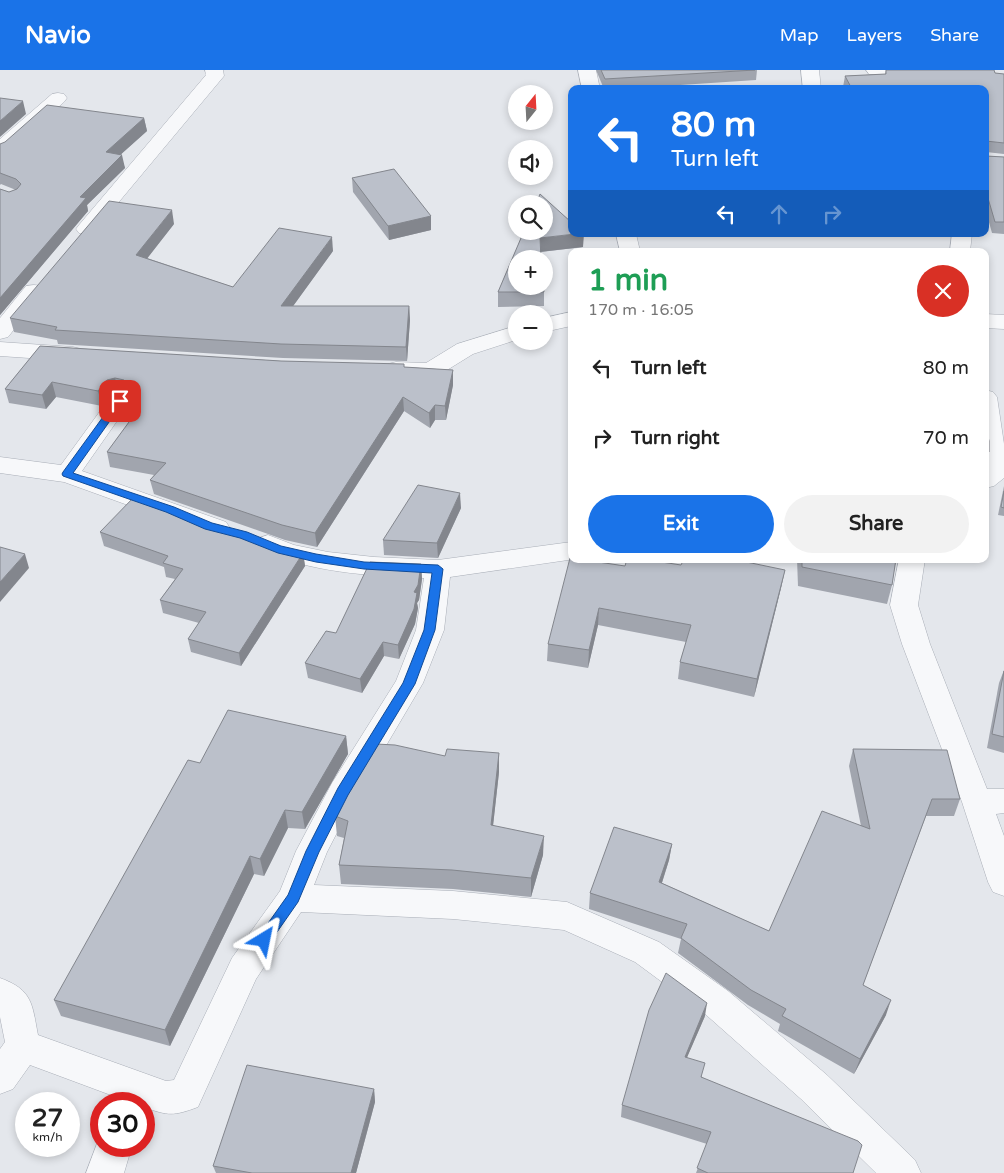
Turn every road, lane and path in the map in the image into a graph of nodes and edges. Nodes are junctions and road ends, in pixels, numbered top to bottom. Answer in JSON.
{"nodes":[{"id":1,"x":214,"y":70,"type":"edge"},
{"id":2,"x":587,"y":70,"type":"edge"},
{"id":3,"x":810,"y":70,"type":"edge"},
{"id":4,"x":882,"y":71,"type":"edge"},
{"id":5,"x":935,"y":73,"type":"edge"},
{"id":6,"x":591,"y":85,"type":"edge"},
{"id":7,"x":812,"y":85,"type":"edge"},
{"id":8,"x":892,"y":85,"type":"edge"},
{"id":9,"x":58,"y":98,"type":"dead end"},
{"id":10,"x":0,"y":149,"type":"edge"},
{"id":11,"x":76,"y":242,"type":"edge"},
{"id":12,"x":44,"y":279,"type":"edge"},
{"id":13,"x":568,"y":320,"type":"edge"},
{"id":14,"x":989,"y":321,"type":"edge"},
{"id":15,"x":1004,"y":322,"type":"edge"},
{"id":16,"x":553,"y":323,"type":"edge"},
{"id":17,"x":0,"y":332,"type":"edge"},
{"id":18,"x":508,"y":336,"type":"edge"},
{"id":19,"x":0,"y":349,"type":"edge"},
{"id":20,"x":98,"y":355,"type":"edge"},
{"id":21,"x":372,"y":369,"type":"edge"},
{"id":22,"x":120,"y":401,"type":"dead end"},
{"id":23,"x":989,"y":424,"type":"edge"},
{"id":24,"x":0,"y":465,"type":"edge"},
{"id":25,"x":67,"y":474,"type":"junction"},
{"id":26,"x":989,"y":477,"type":"edge"},
{"id":27,"x":568,"y":551,"type":"edge"},
{"id":28,"x":911,"y":563,"type":"edge"},
{"id":29,"x":438,"y":569,"type":"junction"},
{"id":30,"x":990,"y":802,"type":"edge"},
{"id":31,"x":1004,"y":882,"type":"edge"},
{"id":32,"x":293,"y":898,"type":"junction"},
{"id":33,"x":0,"y":993,"type":"edge"},
{"id":34,"x":23,"y":1046,"type":"junction"},
{"id":35,"x":0,"y":1077,"type":"edge"},
{"id":36,"x":125,"y":1092,"type":"edge"},
{"id":37,"x":155,"y":1097,"type":"edge"},
{"id":38,"x":110,"y":1157,"type":"edge"},
{"id":39,"x":105,"y":1173,"type":"edge"},
{"id":40,"x":902,"y":1173,"type":"edge"}],
"edges":[{"from":1,"to":11,"type":"street"},
{"from":2,"to":6,"type":"street"},
{"from":3,"to":7,"type":"street"},
{"from":4,"to":5,"type":"street"},
{"from":4,"to":8,"type":"street"},
{"from":9,"to":10,"type":"street"},
{"from":12,"to":17,"type":"street"},
{"from":13,"to":16,"type":"street"},
{"from":14,"to":15,"type":"street"},
{"from":18,"to":21,"type":"street"},
{"from":19,"to":20,"type":"street"},
{"from":22,"to":25,"type":"street"},
{"from":23,"to":26,"type":"street"},
{"from":24,"to":25,"type":"street"},
{"from":25,"to":29,"type":"street"},
{"from":27,"to":29,"type":"street"},
{"from":28,"to":30,"type":"street"},
{"from":29,"to":32,"type":"street"},
{"from":30,"to":31,"type":"street"},
{"from":32,"to":37,"type":"street"},
{"from":32,"to":40,"type":"street"},
{"from":33,"to":34,"type":"street"},
{"from":34,"to":35,"type":"street"},
{"from":34,"to":36,"type":"street"},
{"from":38,"to":39,"type":"street"}]}
